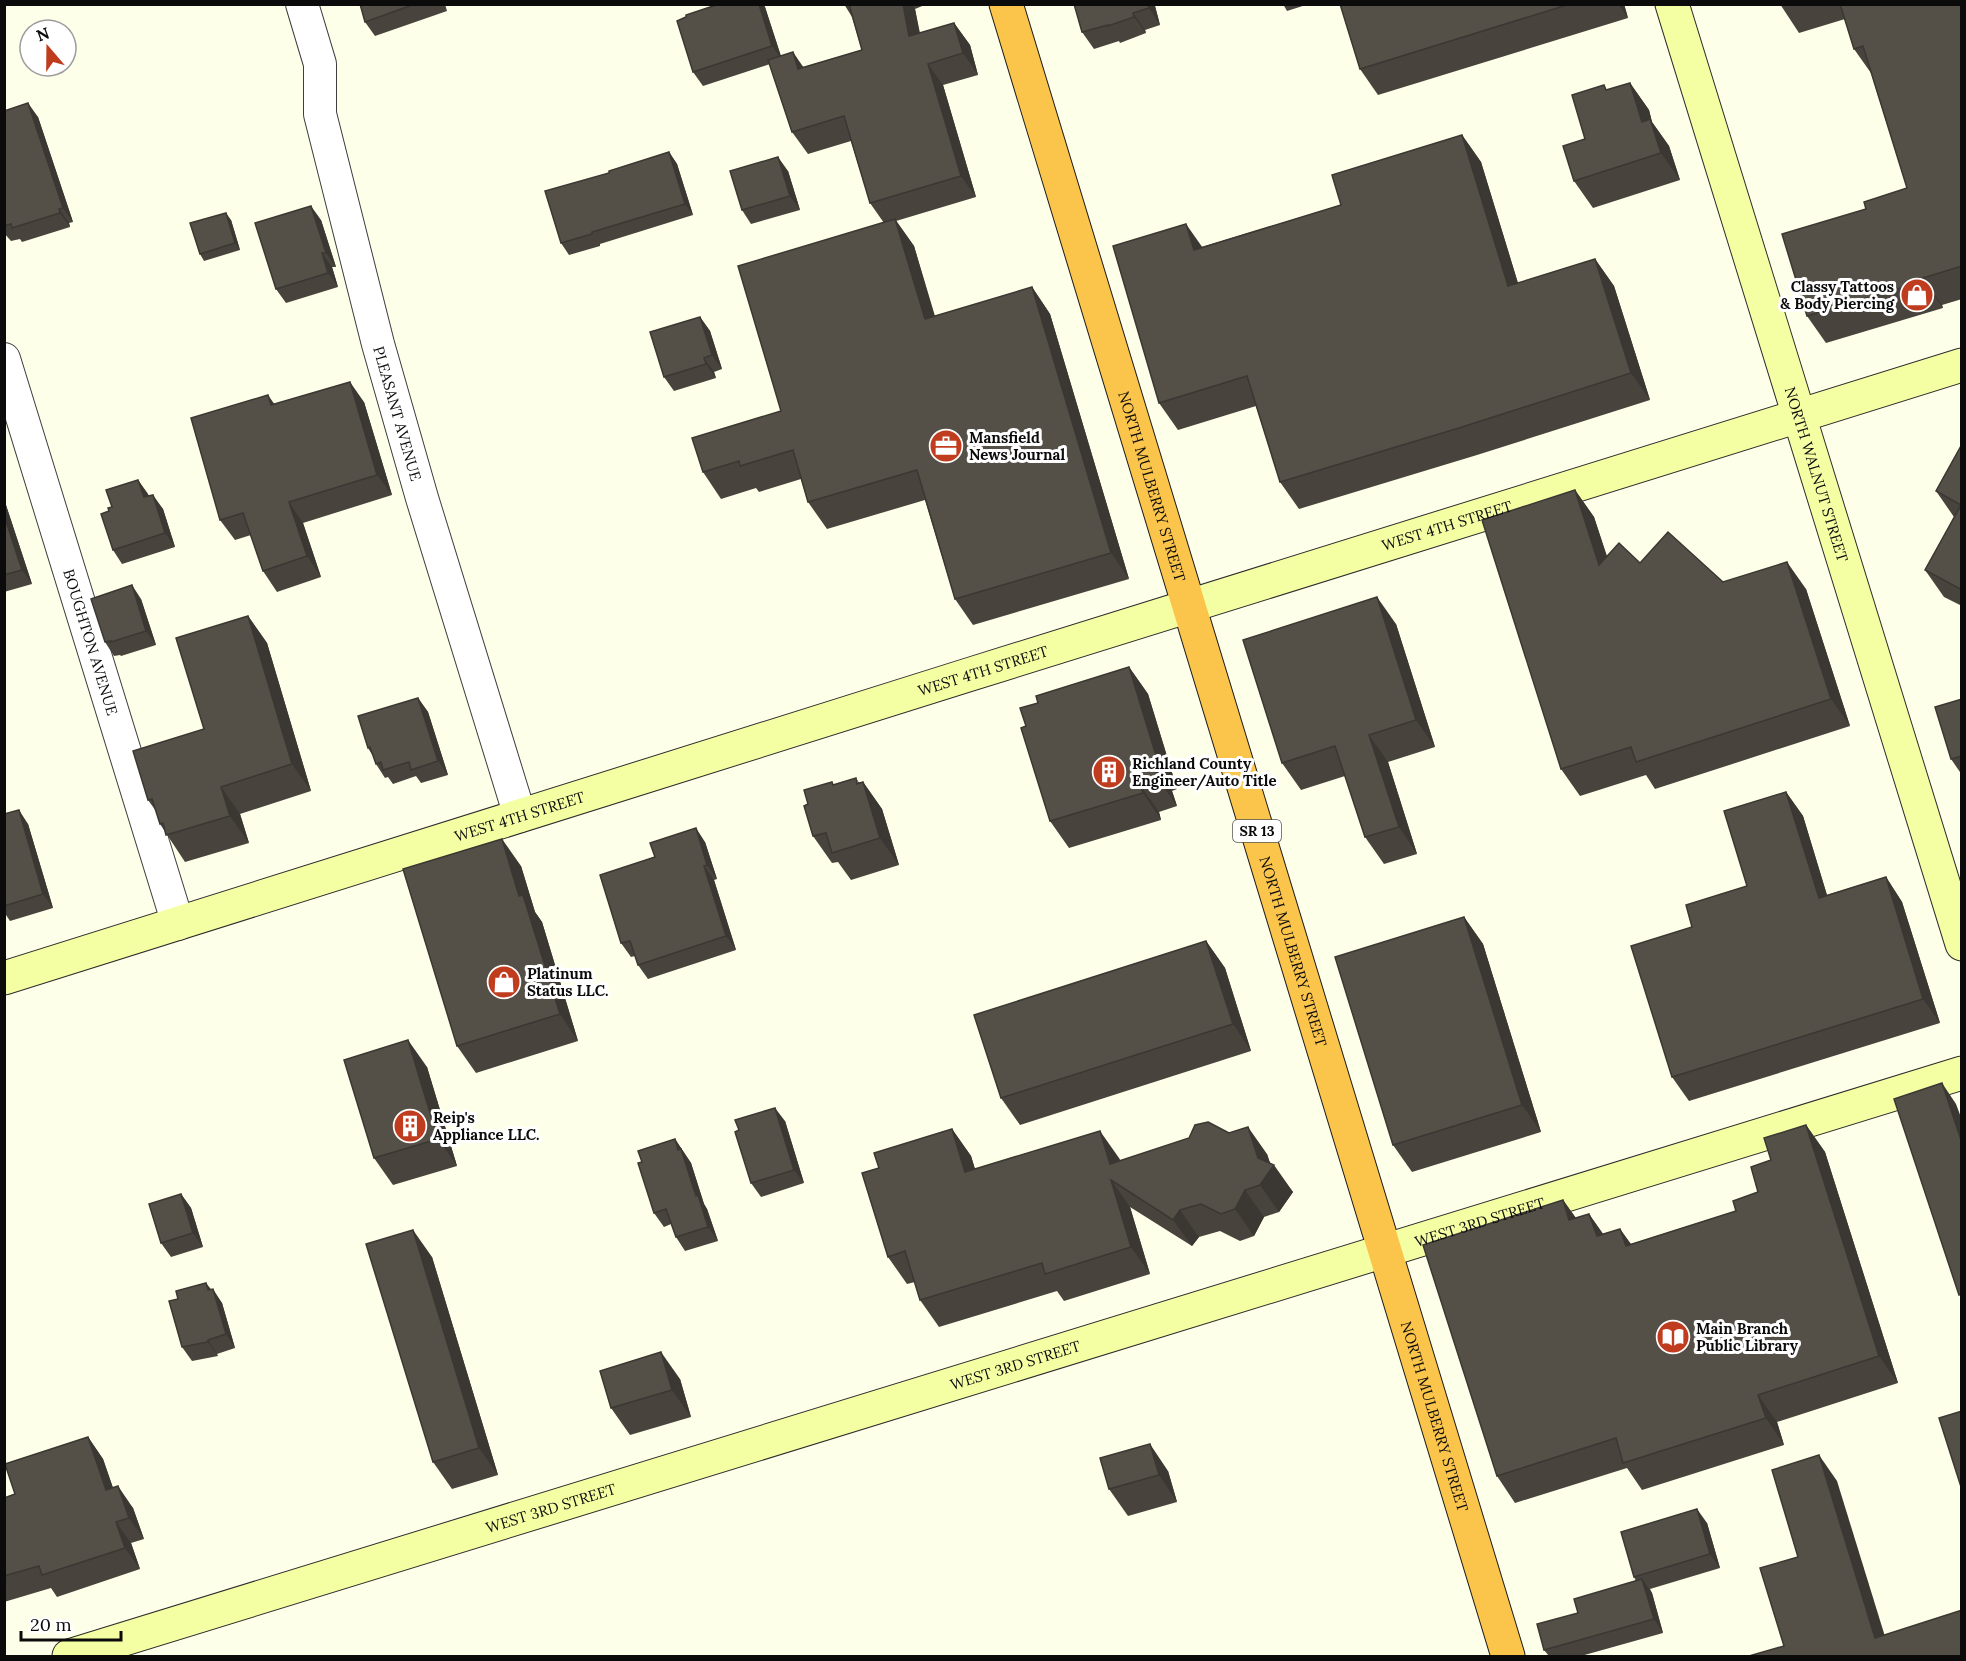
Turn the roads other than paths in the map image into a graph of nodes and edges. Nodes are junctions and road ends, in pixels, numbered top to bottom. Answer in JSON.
{"nodes":[{"id":1,"x":302,"y":4,"type":"edge"},
{"id":2,"x":1006,"y":4,"type":"edge"},
{"id":3,"x":1672,"y":4,"type":"edge"},
{"id":4,"x":4,"y":359,"type":"edge"},
{"id":5,"x":1962,"y":365,"type":"edge"},
{"id":6,"x":1798,"y":416,"type":"junction"},
{"id":7,"x":1188,"y":606,"type":"junction"},
{"id":8,"x":520,"y":816,"type":"junction"},
{"id":9,"x":178,"y":924,"type":"junction"},
{"id":10,"x":1962,"y":944,"type":"edge"},
{"id":11,"x":4,"y":978,"type":"edge"},
{"id":12,"x":1962,"y":1073,"type":"edge"},
{"id":13,"x":1386,"y":1250,"type":"junction"},
{"id":14,"x":69,"y":1656,"type":"edge"},
{"id":15,"x":1508,"y":1656,"type":"edge"}],
"edges":[{"from":1,"to":8,"type":"street","name":"PLEASANT AVENUE"},
{"from":2,"to":7,"type":"highway","name":"NORTH MULBERRY STREET","number":"SR 13"},
{"from":3,"to":6,"type":"street","name":"NORTH WALNUT STREET"},
{"from":4,"to":9,"type":"street","name":"BOUGHTON AVENUE"},
{"from":5,"to":6,"type":"street","name":"WEST 4TH STREET"},
{"from":6,"to":7,"type":"street","name":"WEST 4TH STREET"},
{"from":6,"to":10,"type":"street","name":"NORTH WALNUT STREET"},
{"from":7,"to":8,"type":"street","name":"WEST 4TH STREET"},
{"from":7,"to":13,"type":"highway","name":"NORTH MULBERRY STREET","number":"SR 13"},
{"from":8,"to":9,"type":"street","name":"WEST 4TH STREET"},
{"from":9,"to":11,"type":"street","name":"WEST 4TH STREET"},
{"from":12,"to":13,"type":"street","name":"WEST 3RD STREET"},
{"from":13,"to":14,"type":"street","name":"WEST 3RD STREET"},
{"from":13,"to":15,"type":"highway","name":"NORTH MULBERRY STREET","number":"SR 13"}]}
